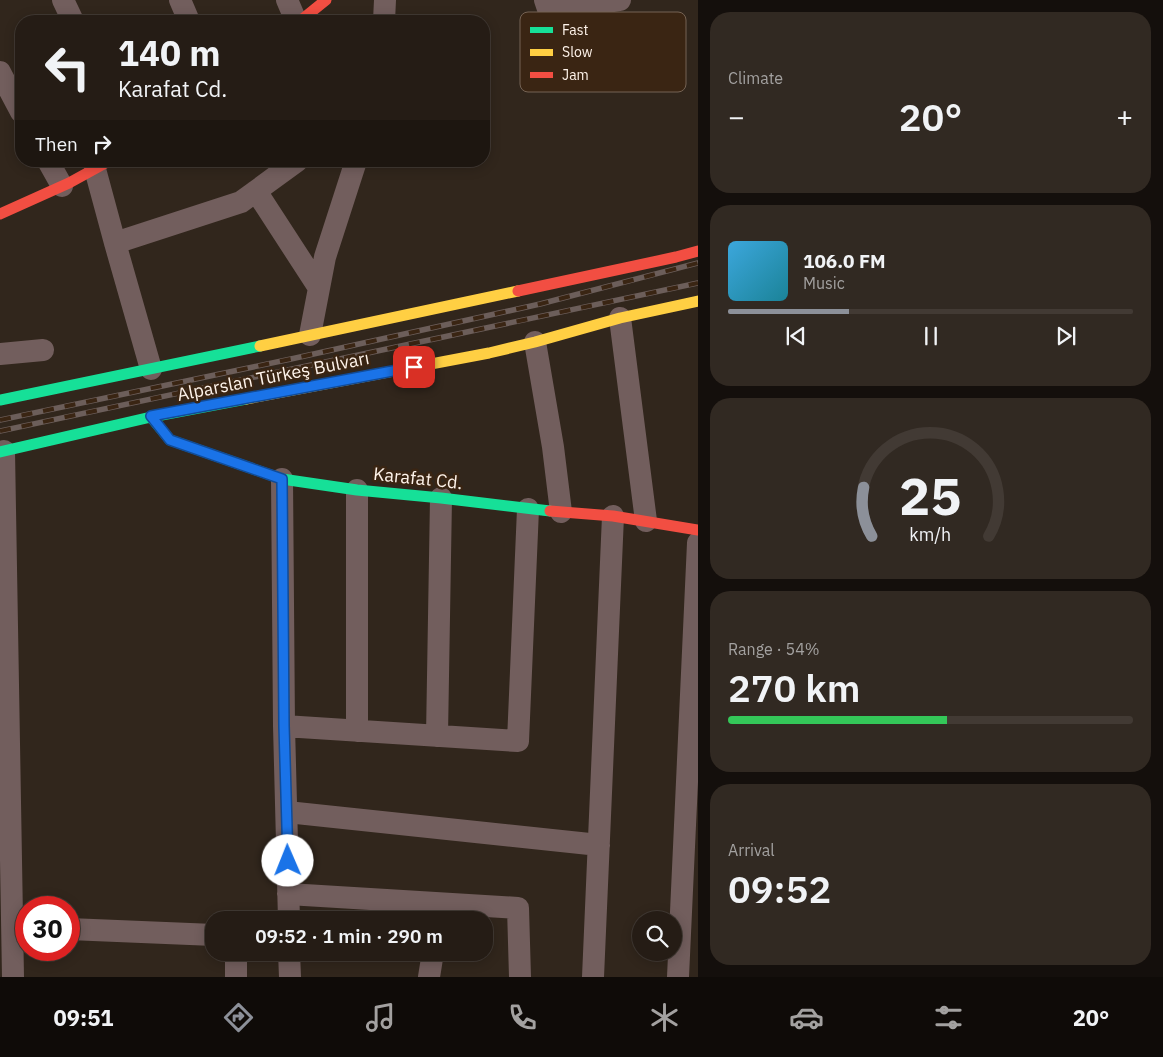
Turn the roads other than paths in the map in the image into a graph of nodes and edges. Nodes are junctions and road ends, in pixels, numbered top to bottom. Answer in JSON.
{"nodes":[{"id":1,"x":63,"y":0,"type":"edge"},
{"id":2,"x":180,"y":0,"type":"edge"},
{"id":3,"x":287,"y":0,"type":"edge"},
{"id":4,"x":326,"y":0,"type":"edge"},
{"id":5,"x":384,"y":0,"type":"edge"},
{"id":6,"x":546,"y":0,"type":"edge"},
{"id":7,"x":620,"y":0,"type":"edge"},
{"id":8,"x":70,"y":15,"type":"edge"},
{"id":9,"x":186,"y":15,"type":"edge"},
{"id":10,"x":295,"y":15,"type":"edge"},
{"id":11,"x":306,"y":15,"type":"edge"},
{"id":12,"x":384,"y":15,"type":"edge"},
{"id":13,"x":0,"y":72,"type":"edge"},
{"id":14,"x":15,"y":101,"type":"edge"},
{"id":15,"x":51,"y":167,"type":"edge"},
{"id":16,"x":98,"y":167,"type":"edge"},
{"id":17,"x":102,"y":167,"type":"edge"},
{"id":18,"x":289,"y":167,"type":"edge"},
{"id":19,"x":354,"y":167,"type":"edge"},
{"id":20,"x":62,"y":186,"type":"junction"},
{"id":21,"x":256,"y":191,"type":"junction"},
{"id":22,"x":0,"y":214,"type":"edge"},
{"id":23,"x":115,"y":243,"type":"junction"},
{"id":24,"x":698,"y":250,"type":"edge"},
{"id":25,"x":319,"y":288,"type":"junction"},
{"id":26,"x":698,"y":301,"type":"edge"},
{"id":27,"x":620,"y":318,"type":"junction"},
{"id":28,"x":310,"y":336,"type":"junction"},
{"id":29,"x":535,"y":342,"type":"junction"},
{"id":30,"x":43,"y":350,"type":"dead end"},
{"id":31,"x":0,"y":354,"type":"edge"},
{"id":32,"x":151,"y":369,"type":"junction"},
{"id":33,"x":0,"y":400,"type":"edge"},
{"id":34,"x":151,"y":416,"type":"junction"},
{"id":35,"x":2,"y":451,"type":"edge"},
{"id":36,"x":282,"y":479,"type":"junction"},
{"id":37,"x":357,"y":490,"type":"junction"},
{"id":38,"x":441,"y":498,"type":"junction"},
{"id":39,"x":528,"y":509,"type":"junction"},
{"id":40,"x":561,"y":512,"type":"junction"},
{"id":41,"x":613,"y":516,"type":"junction"},
{"id":42,"x":646,"y":521,"type":"junction"},
{"id":43,"x":698,"y":530,"type":"edge"},
{"id":44,"x":698,"y":543,"type":"edge"},
{"id":45,"x":284,"y":726,"type":"junction"},
{"id":46,"x":357,"y":731,"type":"junction"},
{"id":47,"x":437,"y":736,"type":"junction"},
{"id":48,"x":287,"y":812,"type":"junction"},
{"id":49,"x":599,"y":845,"type":"junction"},
{"id":50,"x":288,"y":894,"type":"junction"},
{"id":51,"x":289,"y":911,"type":"edge"},
{"id":52,"x":438,"y":911,"type":"edge"},
{"id":53,"x":13,"y":923,"type":"edge"},
{"id":54,"x":80,"y":929,"type":"edge"},
{"id":55,"x":205,"y":935,"type":"edge"},
{"id":56,"x":236,"y":961,"type":"edge"},
{"id":57,"x":289,"y":961,"type":"edge"},
{"id":58,"x":432,"y":961,"type":"edge"},
{"id":59,"x":13,"y":977,"type":"edge"},
{"id":60,"x":236,"y":977,"type":"edge"},
{"id":61,"x":290,"y":977,"type":"edge"},
{"id":62,"x":430,"y":977,"type":"edge"},
{"id":63,"x":520,"y":977,"type":"edge"},
{"id":64,"x":593,"y":977,"type":"edge"},
{"id":65,"x":678,"y":977,"type":"edge"}],
"edges":[{"from":1,"to":8,"type":"street"},
{"from":2,"to":9,"type":"street"},
{"from":3,"to":10,"type":"street"},
{"from":4,"to":11,"type":"main road"},
{"from":5,"to":12,"type":"street"},
{"from":6,"to":7,"type":"street"},
{"from":13,"to":14,"type":"street"},
{"from":15,"to":20,"type":"street"},
{"from":16,"to":20,"type":"main road"},
{"from":17,"to":23,"type":"street"},
{"from":18,"to":21,"type":"street"},
{"from":19,"to":25,"type":"street"},
{"from":20,"to":22,"type":"main road"},
{"from":21,"to":23,"type":"street"},
{"from":21,"to":25,"type":"street"},
{"from":23,"to":32,"type":"street"},
{"from":24,"to":28,"type":"main road","name":"Alparslan Türkeş Bulvarı"},
{"from":25,"to":28,"type":"street"},
{"from":26,"to":27,"type":"main road","name":"Alparslan Türkeş Bulvarı"},
{"from":27,"to":29,"type":"main road","name":"Alparslan Türkeş Bulvarı"},
{"from":27,"to":42,"type":"street"},
{"from":28,"to":32,"type":"main road","name":"Alparslan Türkeş Bulvarı"},
{"from":29,"to":34,"type":"main road","name":"Alparslan Türkeş Bulvarı"},
{"from":29,"to":40,"type":"street"},
{"from":30,"to":31,"type":"street"},
{"from":32,"to":33,"type":"main road","name":"Alparslan Türkeş Bulvarı"},
{"from":34,"to":35,"type":"main road","name":"Alparslan Türkeş Bulvarı"},
{"from":34,"to":36,"type":"main road","name":"Karafat Cd."},
{"from":35,"to":53,"type":"street"},
{"from":36,"to":37,"type":"main road","name":"Karafat Cd."},
{"from":36,"to":45,"type":"street"},
{"from":37,"to":38,"type":"main road","name":"Karafat Cd."},
{"from":37,"to":46,"type":"street"},
{"from":38,"to":39,"type":"main road","name":"Karafat Cd."},
{"from":38,"to":47,"type":"street"},
{"from":39,"to":40,"type":"main road","name":"Karafat Cd."},
{"from":39,"to":47,"type":"street"},
{"from":40,"to":41,"type":"main road","name":"Karafat Cd."},
{"from":41,"to":42,"type":"main road","name":"Karafat Cd."},
{"from":41,"to":49,"type":"street"},
{"from":42,"to":43,"type":"main road","name":"Karafat Cd."},
{"from":44,"to":65,"type":"street"},
{"from":45,"to":46,"type":"street"},
{"from":45,"to":48,"type":"street"},
{"from":46,"to":47,"type":"street"},
{"from":48,"to":49,"type":"street"},
{"from":48,"to":50,"type":"street"},
{"from":49,"to":64,"type":"street"},
{"from":50,"to":51,"type":"street"},
{"from":50,"to":52,"type":"street"},
{"from":52,"to":63,"type":"street"},
{"from":53,"to":59,"type":"street"},
{"from":54,"to":55,"type":"street"},
{"from":56,"to":60,"type":"street"},
{"from":57,"to":61,"type":"street"},
{"from":58,"to":62,"type":"street"}]}
